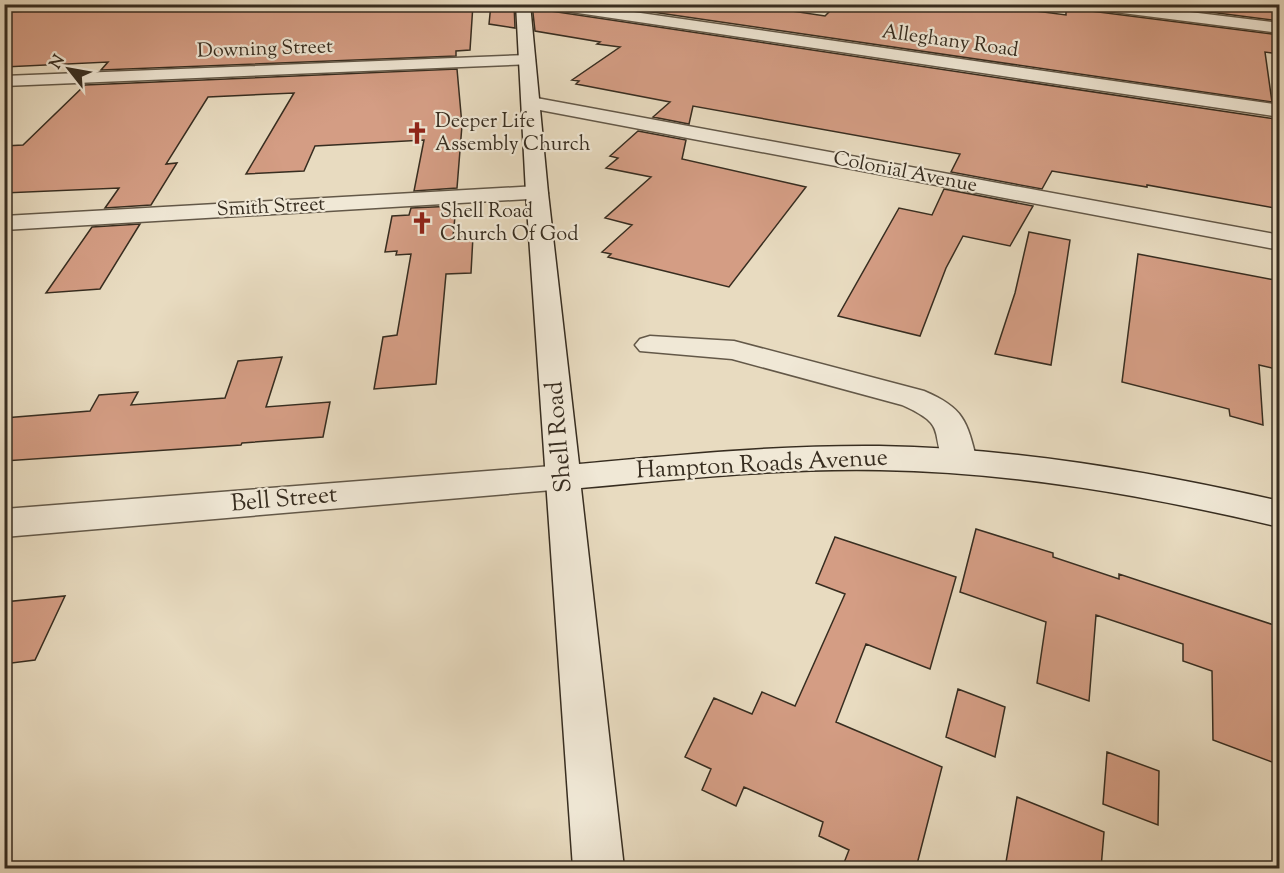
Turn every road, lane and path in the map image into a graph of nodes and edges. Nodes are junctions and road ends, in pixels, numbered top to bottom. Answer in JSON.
{"nodes":[{"id":1,"x":523,"y":4,"type":"edge"},
{"id":2,"x":544,"y":4,"type":"edge"},
{"id":3,"x":1083,"y":4,"type":"edge"},
{"id":4,"x":1280,"y":28,"type":"edge"},
{"id":5,"x":527,"y":60,"type":"junction"},
{"id":6,"x":8,"y":90,"type":"edge"},
{"id":7,"x":531,"y":103,"type":"junction"},
{"id":8,"x":1280,"y":111,"type":"edge"},
{"id":9,"x":537,"y":193,"type":"junction"},
{"id":10,"x":4,"y":223,"type":"edge"},
{"id":11,"x":1280,"y":243,"type":"edge"},
{"id":12,"x":650,"y":345,"type":"dead end"},
{"id":13,"x":960,"y":461,"type":"junction"},
{"id":14,"x":564,"y":477,"type":"junction"},
{"id":15,"x":1280,"y":514,"type":"edge"},
{"id":16,"x":4,"y":523,"type":"edge"},
{"id":17,"x":598,"y":868,"type":"edge"}],
"edges":[{"from":1,"to":5,"type":"street","name":"Shell Road"},
{"from":2,"to":8,"type":"street","name":"Alleghany Road"},
{"from":3,"to":4,"type":"street"},
{"from":5,"to":6,"type":"street","name":"Downing Street"},
{"from":5,"to":7,"type":"street","name":"Shell Road"},
{"from":7,"to":9,"type":"street","name":"Shell Road"},
{"from":7,"to":11,"type":"street","name":"Colonial Avenue"},
{"from":9,"to":10,"type":"street","name":"Smith Street"},
{"from":9,"to":14,"type":"street","name":"Shell Road"},
{"from":12,"to":13,"type":"street"},
{"from":13,"to":14,"type":"street","name":"Hampton Roads Avenue"},
{"from":13,"to":15,"type":"street","name":"Hampton Roads Avenue"},
{"from":14,"to":16,"type":"street","name":"Bell Street"},
{"from":14,"to":17,"type":"street","name":"Shell Road"}]}
